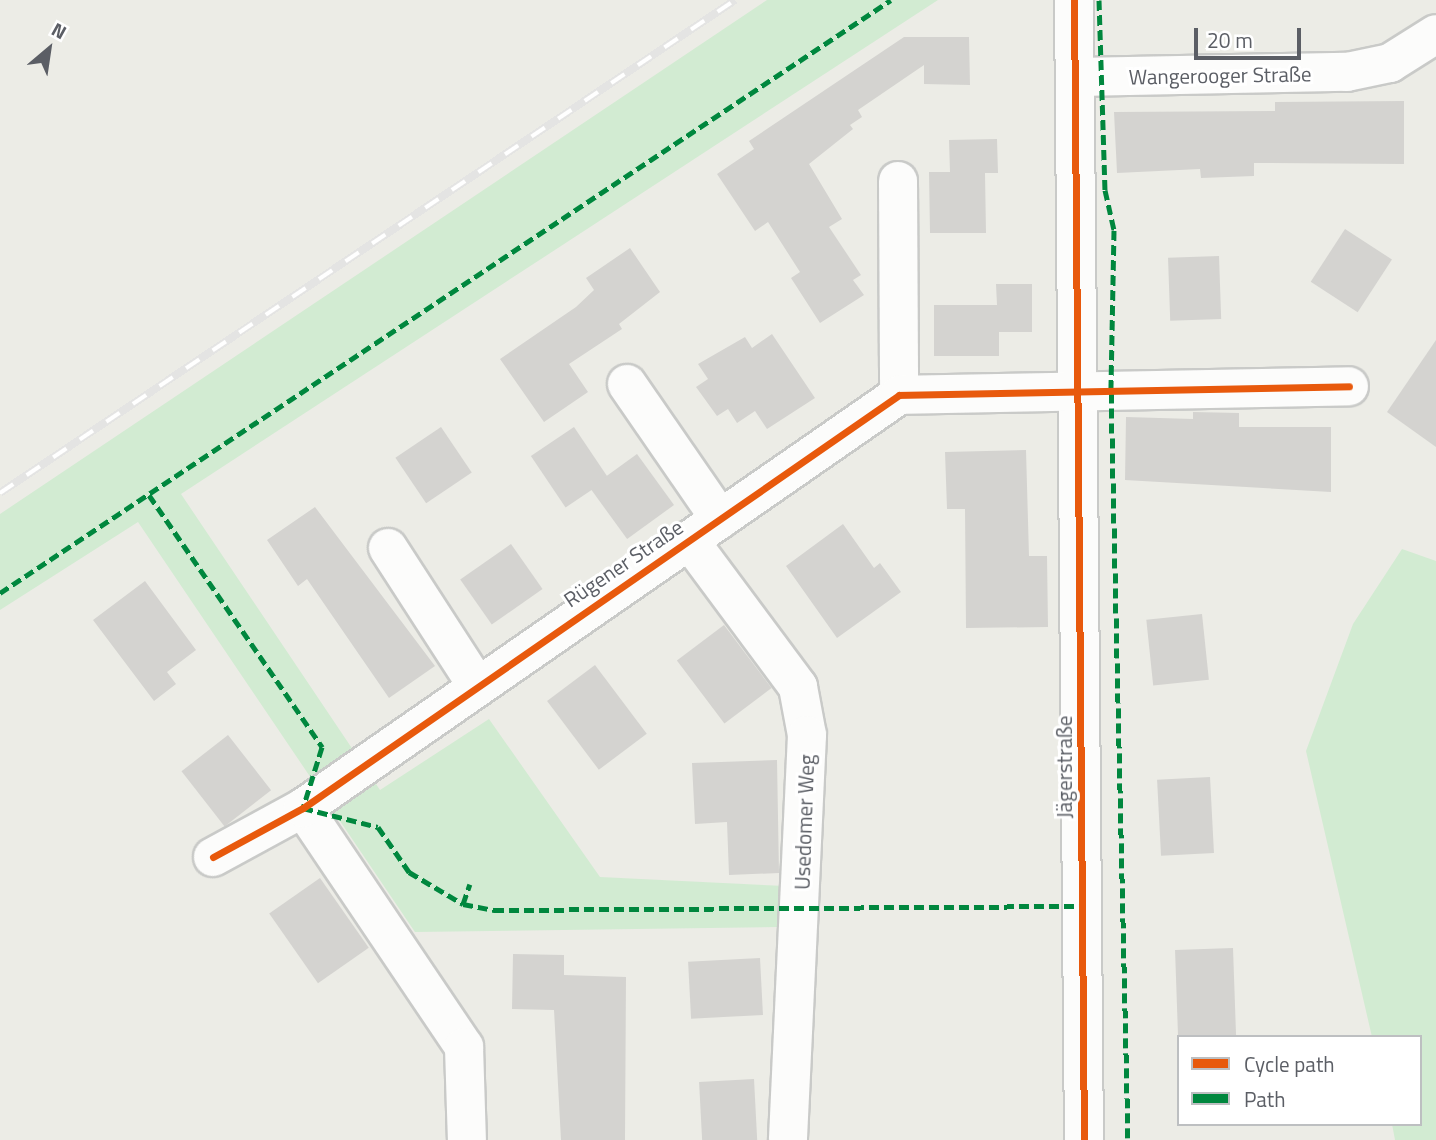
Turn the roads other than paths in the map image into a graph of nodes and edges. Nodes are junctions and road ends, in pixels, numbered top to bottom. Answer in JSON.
{"nodes":[{"id":1,"x":1074,"y":0,"type":"edge"},
{"id":2,"x":1436,"y":34,"type":"edge"},
{"id":3,"x":1077,"y":78,"type":"junction"},
{"id":4,"x":898,"y":181,"type":"dead end"},
{"id":5,"x":627,"y":384,"type":"dead end"},
{"id":6,"x":1349,"y":386,"type":"dead end"},
{"id":7,"x":1081,"y":394,"type":"junction"},
{"id":8,"x":899,"y":395,"type":"junction"},
{"id":9,"x":705,"y":530,"type":"junction"},
{"id":10,"x":388,"y":548,"type":"dead end"},
{"id":11,"x":477,"y":684,"type":"junction"},
{"id":12,"x":303,"y":808,"type":"junction"},
{"id":13,"x":213,"y":857,"type":"dead end"},
{"id":14,"x":467,"y":1140,"type":"edge"},
{"id":15,"x":788,"y":1140,"type":"edge"},
{"id":16,"x":1084,"y":1140,"type":"edge"}],
"edges":[{"from":1,"to":3,"type":"street","name":"Jägerstraße"},
{"from":2,"to":3,"type":"street","name":"Wangerooger Straße"},
{"from":3,"to":7,"type":"street","name":"Jägerstraße"},
{"from":4,"to":8,"type":"street"},
{"from":5,"to":9,"type":"street"},
{"from":6,"to":7,"type":"street"},
{"from":7,"to":8,"type":"street"},
{"from":7,"to":16,"type":"street","name":"Jägerstraße"},
{"from":8,"to":9,"type":"street","name":"Rügener Straße"},
{"from":9,"to":11,"type":"street","name":"Rügener Straße"},
{"from":9,"to":15,"type":"street","name":"Usedomer Weg"},
{"from":10,"to":11,"type":"street"},
{"from":11,"to":12,"type":"street","name":"Rügener Straße"},
{"from":12,"to":13,"type":"street","name":"Rügener Straße"},
{"from":12,"to":14,"type":"street"}]}
